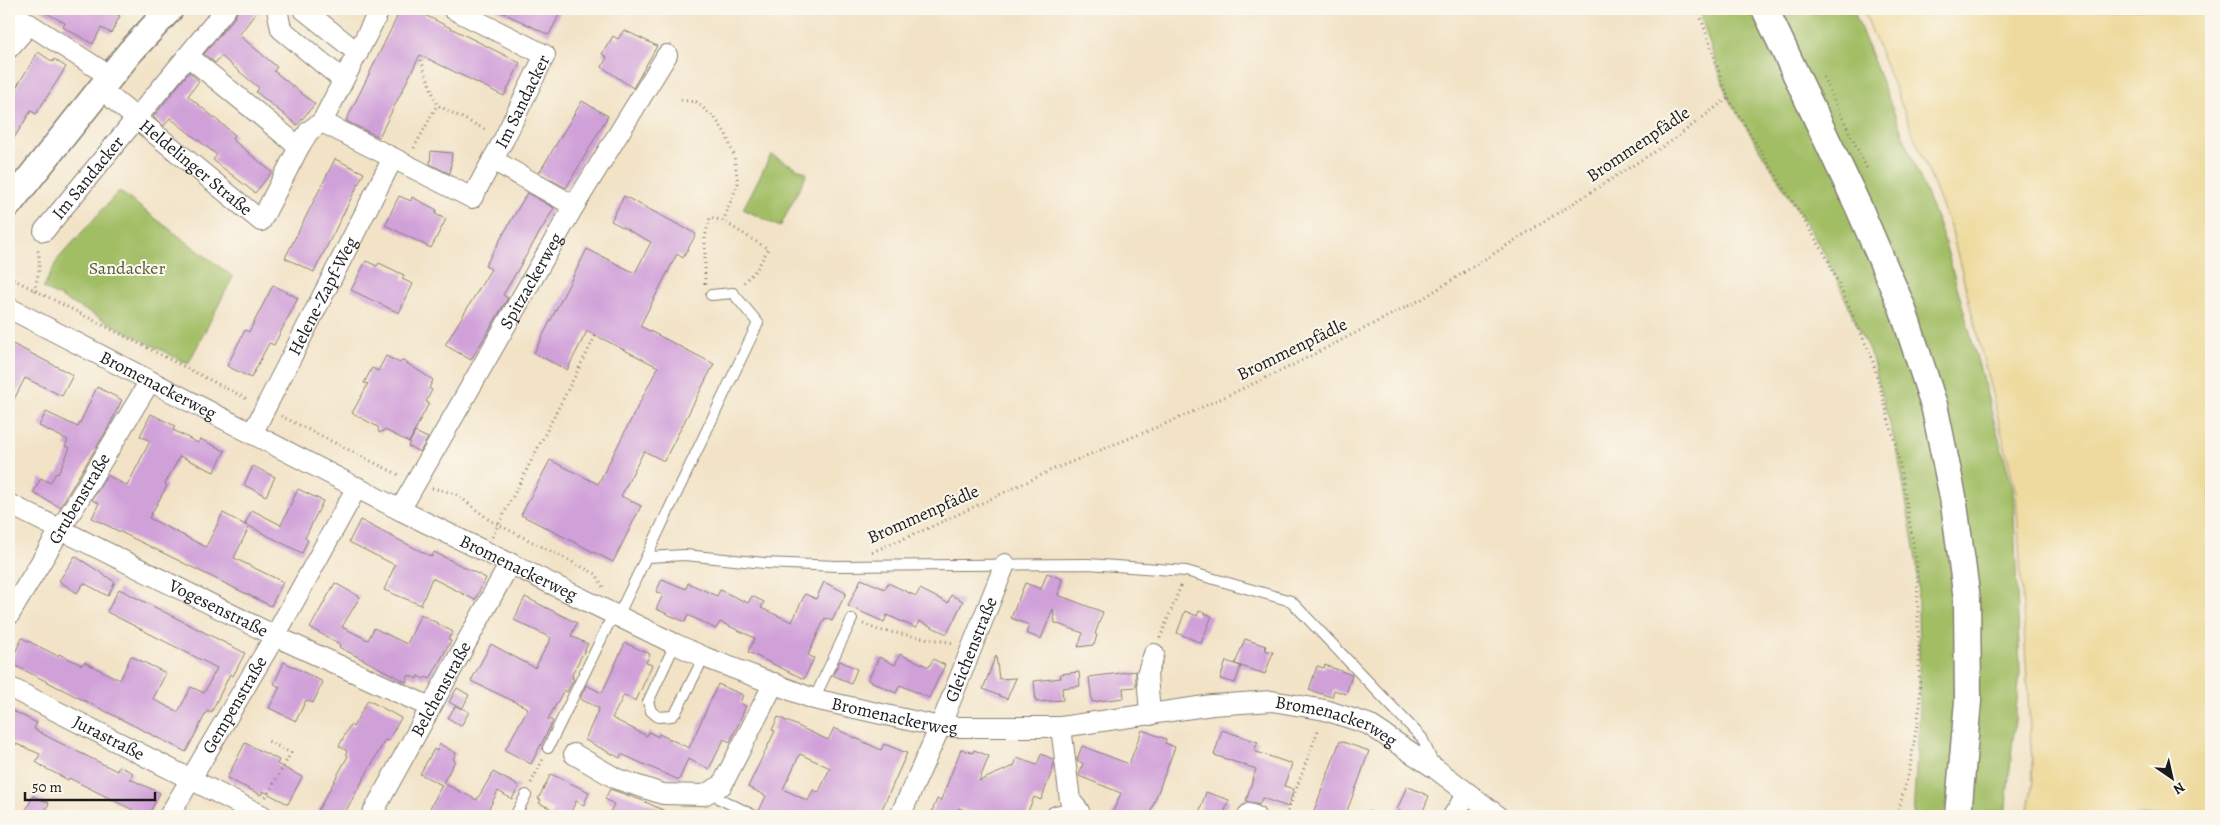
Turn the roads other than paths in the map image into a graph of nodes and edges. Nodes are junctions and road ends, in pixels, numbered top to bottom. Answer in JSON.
{"nodes":[{"id":1,"x":170,"y":9,"type":"edge"},
{"id":2,"x":226,"y":9,"type":"edge"},
{"id":3,"x":277,"y":9,"type":"edge"},
{"id":4,"x":303,"y":9,"type":"edge"},
{"id":5,"x":380,"y":9,"type":"edge"},
{"id":6,"x":453,"y":9,"type":"edge"},
{"id":7,"x":1765,"y":9,"type":"edge"},
{"id":8,"x":9,"y":11,"type":"edge"},
{"id":9,"x":30,"y":25,"type":"junction"},
{"id":10,"x":9,"y":48,"type":"edge"},
{"id":11,"x":358,"y":53,"type":"junction"},
{"id":12,"x":667,"y":55,"type":"dead end"},
{"id":13,"x":188,"y":56,"type":"junction"},
{"id":14,"x":343,"y":80,"type":"junction"},
{"id":15,"x":103,"y":97,"type":"junction"},
{"id":16,"x":136,"y":118,"type":"junction"},
{"id":17,"x":322,"y":122,"type":"junction"},
{"id":18,"x":298,"y":147,"type":"junction"},
{"id":19,"x":493,"y":160,"type":"junction"},
{"id":20,"x":399,"y":161,"type":"junction"},
{"id":21,"x":9,"y":204,"type":"edge"},
{"id":22,"x":574,"y":206,"type":"junction"},
{"id":23,"x":39,"y":236,"type":"road end"},
{"id":24,"x":711,"y":296,"type":"road end"},
{"id":25,"x":9,"y":308,"type":"edge"},
{"id":26,"x":150,"y":382,"type":"junction"},
{"id":27,"x":252,"y":434,"type":"junction"},
{"id":28,"x":356,"y":487,"type":"junction"},
{"id":29,"x":9,"y":504,"type":"edge"},
{"id":30,"x":400,"y":510,"type":"junction"},
{"id":31,"x":60,"y":530,"type":"junction"},
{"id":32,"x":647,"y":557,"type":"junction"},
{"id":33,"x":510,"y":563,"type":"junction"},
{"id":34,"x":1006,"y":564,"type":"junction"},
{"id":35,"x":9,"y":615,"type":"edge"},
{"id":36,"x":618,"y":616,"type":"junction"},
{"id":37,"x":852,"y":619,"type":"road end"},
{"id":38,"x":275,"y":636,"type":"junction"},
{"id":39,"x":675,"y":644,"type":"junction"},
{"id":40,"x":1154,"y":654,"type":"road end"},
{"id":41,"x":704,"y":657,"type":"junction"},
{"id":42,"x":774,"y":683,"type":"junction"},
{"id":43,"x":9,"y":687,"type":"edge"},
{"id":44,"x":814,"y":699,"type":"junction"},
{"id":45,"x":430,"y":708,"type":"junction"},
{"id":46,"x":1150,"y":715,"type":"junction"},
{"id":47,"x":940,"y":727,"type":"junction"},
{"id":48,"x":1061,"y":728,"type":"junction"},
{"id":49,"x":548,"y":748,"type":"road end"},
{"id":50,"x":574,"y":754,"type":"dead end"},
{"id":51,"x":1436,"y":769,"type":"junction"},
{"id":52,"x":191,"y":778,"type":"junction"},
{"id":53,"x":714,"y":790,"type":"junction"},
{"id":54,"x":1467,"y":794,"type":"junction"},
{"id":55,"x":526,"y":795,"type":"road end"},
{"id":56,"x":260,"y":815,"type":"edge"},
{"id":57,"x":169,"y":816,"type":"edge"},
{"id":58,"x":371,"y":816,"type":"edge"},
{"id":59,"x":515,"y":816,"type":"edge"},
{"id":60,"x":755,"y":816,"type":"edge"},
{"id":61,"x":900,"y":816,"type":"edge"},
{"id":62,"x":1056,"y":816,"type":"edge"},
{"id":63,"x":1248,"y":816,"type":"edge"},
{"id":64,"x":1255,"y":816,"type":"edge"},
{"id":65,"x":1453,"y":816,"type":"edge"},
{"id":66,"x":1498,"y":816,"type":"edge"},
{"id":67,"x":1958,"y":816,"type":"edge"}],
"edges":[{"from":1,"to":15,"type":"street"},
{"from":2,"to":13,"type":"street","name":"Im Sandacker"},
{"from":3,"to":14,"type":"street"},
{"from":4,"to":11,"type":"street"},
{"from":5,"to":11,"type":"street"},
{"from":6,"to":19,"type":"street","name":"Im Sandacker"},
{"from":7,"to":67,"type":"street"},
{"from":8,"to":9,"type":"street","name":"Heldelinger Straße"},
{"from":9,"to":10,"type":"street"},
{"from":9,"to":15,"type":"street","name":"Heldelinger Straße"},
{"from":11,"to":14,"type":"street"},
{"from":12,"to":22,"type":"street","name":"Spitzackerweg"},
{"from":13,"to":16,"type":"street","name":"Im Sandacker"},
{"from":13,"to":18,"type":"street"},
{"from":14,"to":17,"type":"street"},
{"from":15,"to":16,"type":"street","name":"Heldelinger Straße"},
{"from":15,"to":21,"type":"street"},
{"from":16,"to":18,"type":"street","name":"Heldelinger Straße"},
{"from":16,"to":23,"type":"street","name":"Im Sandacker"},
{"from":17,"to":18,"type":"street","name":"Heldelinger Straße"},
{"from":17,"to":20,"type":"street","name":"Im Sandacker"},
{"from":19,"to":20,"type":"street","name":"Im Sandacker"},
{"from":19,"to":22,"type":"street","name":"Im Sandacker"},
{"from":20,"to":27,"type":"street","name":"Helene-Zapf-Weg"},
{"from":22,"to":30,"type":"street","name":"Spitzackerweg"},
{"from":24,"to":32,"type":"lane"},
{"from":25,"to":26,"type":"street","name":"Bromenackerweg"},
{"from":26,"to":27,"type":"street","name":"Bromenackerweg"},
{"from":26,"to":31,"type":"street","name":"Grubenstraße"},
{"from":27,"to":28,"type":"street","name":"Bromenackerweg"},
{"from":28,"to":30,"type":"street","name":"Bromenackerweg"},
{"from":28,"to":38,"type":"street","name":"Gempenstraße"},
{"from":29,"to":31,"type":"street","name":"Vogesenstraße"},
{"from":30,"to":33,"type":"street","name":"Bromenackerweg"},
{"from":31,"to":35,"type":"street","name":"Grubenstraße"},
{"from":31,"to":38,"type":"street","name":"Vogesenstraße"},
{"from":32,"to":34,"type":"lane"},
{"from":32,"to":36,"type":"lane"},
{"from":33,"to":36,"type":"street","name":"Bromenackerweg"},
{"from":33,"to":45,"type":"street","name":"Belchenstraße"},
{"from":34,"to":47,"type":"street","name":"Gleichenstraße"},
{"from":34,"to":51,"type":"lane"},
{"from":36,"to":39,"type":"street","name":"Bromenackerweg"},
{"from":36,"to":49,"type":"lane"},
{"from":37,"to":44,"type":"lane"},
{"from":38,"to":45,"type":"street","name":"Vogesenstraße"},
{"from":38,"to":52,"type":"street","name":"Gempenstraße"},
{"from":39,"to":41,"type":"street","name":"Bromenackerweg"},
{"from":39,"to":41,"type":"lane"},
{"from":40,"to":46,"type":"street"},
{"from":41,"to":42,"type":"street","name":"Bromenackerweg"},
{"from":42,"to":44,"type":"street","name":"Bromenackerweg"},
{"from":42,"to":53,"type":"street"},
{"from":43,"to":52,"type":"street","name":"Jurastraße"},
{"from":44,"to":47,"type":"street","name":"Bromenackerweg"},
{"from":45,"to":58,"type":"street","name":"Belchenstraße"},
{"from":46,"to":48,"type":"street","name":"Bromenackerweg"},
{"from":46,"to":51,"type":"street","name":"Bromenackerweg"},
{"from":47,"to":48,"type":"street","name":"Bromenackerweg"},
{"from":47,"to":61,"type":"street","name":"Gleichenstraße"},
{"from":48,"to":62,"type":"street"},
{"from":50,"to":53,"type":"street"},
{"from":51,"to":54,"type":"street","name":"Bromenackerweg"},
{"from":52,"to":56,"type":"street","name":"Jurastraße"},
{"from":52,"to":57,"type":"street","name":"Gempenstraße"},
{"from":53,"to":60,"type":"lane"},
{"from":54,"to":65,"type":"street"},
{"from":54,"to":66,"type":"street","name":"Bromenackerweg"},
{"from":55,"to":59,"type":"lane"},
{"from":63,"to":64,"type":"street"}]}
